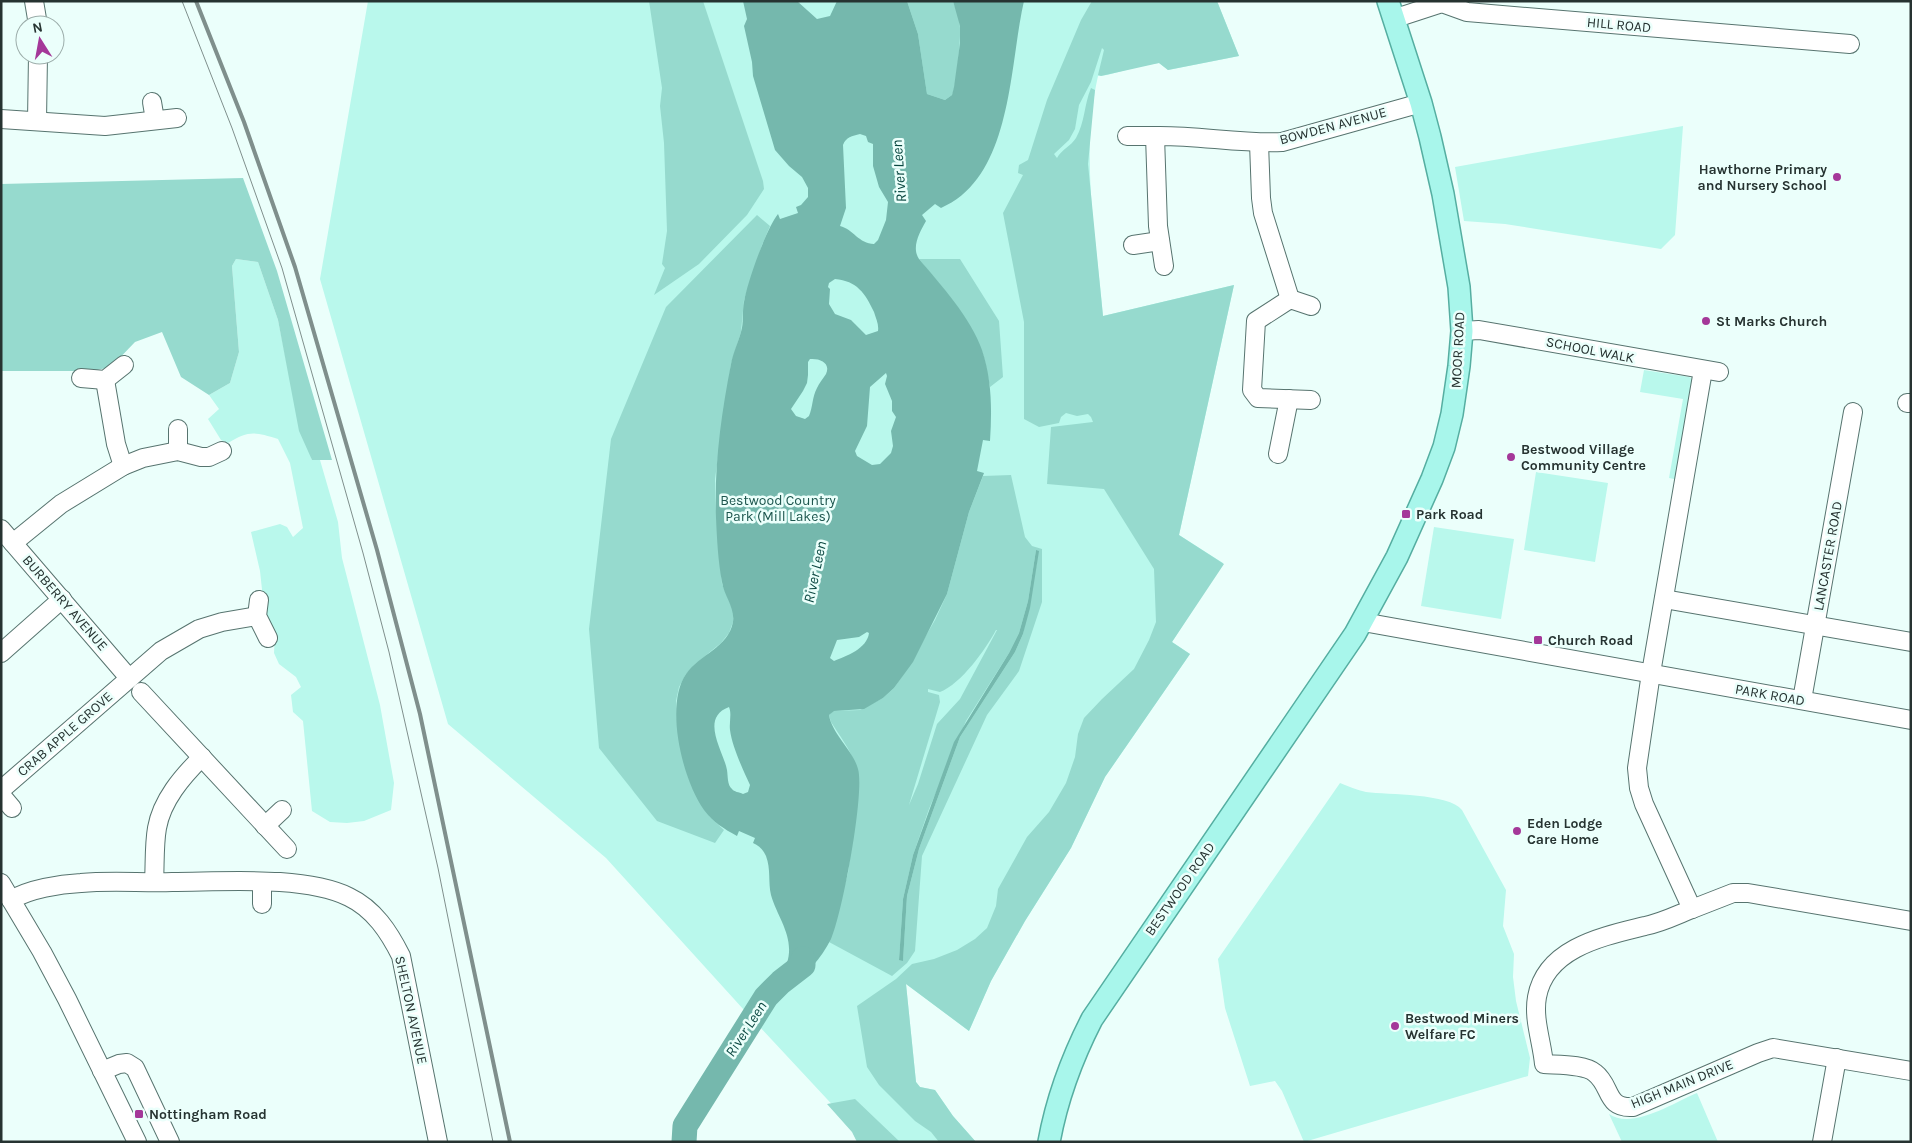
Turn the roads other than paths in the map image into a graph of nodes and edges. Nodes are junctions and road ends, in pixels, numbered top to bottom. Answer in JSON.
{"nodes":[{"id":1,"x":37,"y":2,"type":"edge"},
{"id":2,"x":1442,"y":2,"type":"edge"},
{"id":3,"x":1390,"y":10,"type":"edge"},
{"id":4,"x":38,"y":15,"type":"edge"},
{"id":5,"x":1850,"y":44,"type":"dead end"},
{"id":6,"x":38,"y":65,"type":"edge"},
{"id":7,"x":152,"y":102,"type":"dead end"},
{"id":8,"x":1421,"y":103,"type":"junction"},
{"id":9,"x":177,"y":118,"type":"dead end"},
{"id":10,"x":1,"y":119,"type":"edge"},
{"id":11,"x":155,"y":120,"type":"junction"},
{"id":12,"x":37,"y":121,"type":"junction"},
{"id":13,"x":1127,"y":136,"type":"dead end"},
{"id":14,"x":1155,"y":136,"type":"junction"},
{"id":15,"x":1260,"y":143,"type":"junction"},
{"id":16,"x":1160,"y":241,"type":"junction"},
{"id":17,"x":1133,"y":246,"type":"dead end"},
{"id":18,"x":1164,"y":266,"type":"dead end"},
{"id":19,"x":1290,"y":299,"type":"junction"},
{"id":20,"x":1311,"y":306,"type":"dead end"},
{"id":21,"x":1462,"y":331,"type":"junction"},
{"id":22,"x":124,"y":366,"type":"dead end"},
{"id":23,"x":81,"y":378,"type":"dead end"},
{"id":24,"x":105,"y":380,"type":"junction"},
{"id":25,"x":1289,"y":399,"type":"junction"},
{"id":26,"x":1311,"y":400,"type":"dead end"},
{"id":27,"x":1853,"y":412,"type":"dead end"},
{"id":28,"x":178,"y":429,"type":"dead end"},
{"id":29,"x":178,"y":451,"type":"junction"},
{"id":30,"x":222,"y":451,"type":"dead end"},
{"id":31,"x":1278,"y":454,"type":"dead end"},
{"id":32,"x":123,"y":466,"type":"junction"},
{"id":33,"x":1,"y":529,"type":"edge"},
{"id":34,"x":13,"y":543,"type":"junction"},
{"id":35,"x":62,"y":599,"type":"junction"},
{"id":36,"x":1664,"y":599,"type":"junction"},
{"id":37,"x":1363,"y":622,"type":"junction"},
{"id":38,"x":1816,"y":626,"type":"junction"},
{"id":39,"x":268,"y":638,"type":"dead end"},
{"id":40,"x":1911,"y":642,"type":"edge"},
{"id":41,"x":1344,"y":652,"type":"joint"},
{"id":42,"x":1,"y":653,"type":"edge"},
{"id":43,"x":1651,"y":673,"type":"junction"},
{"id":44,"x":129,"y":678,"type":"junction"},
{"id":45,"x":141,"y":692,"type":"dead end"},
{"id":46,"x":1802,"y":700,"type":"junction"},
{"id":47,"x":1911,"y":720,"type":"edge"},
{"id":48,"x":202,"y":757,"type":"junction"},
{"id":49,"x":1,"y":790,"type":"edge"},
{"id":50,"x":282,"y":810,"type":"dead end"},
{"id":51,"x":266,"y":826,"type":"junction"},
{"id":52,"x":287,"y":849,"type":"dead end"},
{"id":53,"x":154,"y":882,"type":"junction"},
{"id":54,"x":262,"y":882,"type":"junction"},
{"id":55,"x":1,"y":883,"type":"edge"},
{"id":56,"x":11,"y":900,"type":"junction"},
{"id":57,"x":262,"y":904,"type":"dead end"},
{"id":58,"x":1692,"y":909,"type":"junction"},
{"id":59,"x":1911,"y":921,"type":"edge"},
{"id":60,"x":1837,"y":1058,"type":"junction"},
{"id":61,"x":102,"y":1071,"type":"junction"},
{"id":62,"x":1911,"y":1071,"type":"edge"},
{"id":63,"x":136,"y":1142,"type":"edge"},
{"id":64,"x":170,"y":1142,"type":"edge"},
{"id":65,"x":438,"y":1142,"type":"edge"},
{"id":66,"x":1049,"y":1142,"type":"edge"},
{"id":67,"x":1822,"y":1142,"type":"edge"}],
"edges":[{"from":1,"to":4,"type":"street"},
{"from":2,"to":3,"type":"street","name":"HILL ROAD"},
{"from":2,"to":5,"type":"street","name":"HILL ROAD"},
{"from":3,"to":8,"type":"main road","name":"MOOR ROAD"},
{"from":6,"to":12,"type":"street"},
{"from":7,"to":11,"type":"street"},
{"from":8,"to":15,"type":"street","name":"BOWDEN AVENUE"},
{"from":8,"to":21,"type":"main road","name":"MOOR ROAD"},
{"from":9,"to":11,"type":"street"},
{"from":10,"to":12,"type":"street"},
{"from":11,"to":12,"type":"street"},
{"from":13,"to":14,"type":"street","name":"BOWDEN AVENUE"},
{"from":14,"to":15,"type":"street","name":"BOWDEN AVENUE"},
{"from":14,"to":16,"type":"street"},
{"from":15,"to":19,"type":"street"},
{"from":16,"to":17,"type":"street"},
{"from":16,"to":18,"type":"street"},
{"from":19,"to":20,"type":"street"},
{"from":19,"to":25,"type":"street"},
{"from":21,"to":36,"type":"street","name":"SCHOOL WALK"},
{"from":21,"to":37,"type":"main road","name":"MOOR ROAD"},
{"from":22,"to":24,"type":"street"},
{"from":23,"to":24,"type":"street"},
{"from":24,"to":32,"type":"street"},
{"from":25,"to":26,"type":"street"},
{"from":25,"to":31,"type":"street"},
{"from":27,"to":38,"type":"street","name":"LANCASTER ROAD"},
{"from":28,"to":29,"type":"street"},
{"from":29,"to":30,"type":"street"},
{"from":29,"to":32,"type":"street"},
{"from":32,"to":34,"type":"street"},
{"from":33,"to":34,"type":"street","name":"BURBERRY AVENUE"},
{"from":34,"to":35,"type":"street","name":"BURBERRY AVENUE"},
{"from":35,"to":42,"type":"street"},
{"from":35,"to":44,"type":"street","name":"BURBERRY AVENUE"},
{"from":36,"to":38,"type":"street"},
{"from":36,"to":43,"type":"street"},
{"from":37,"to":41,"type":"main road","name":"MOOR ROAD"},
{"from":37,"to":43,"type":"street","name":"PARK ROAD"},
{"from":38,"to":40,"type":"street"},
{"from":38,"to":46,"type":"street","name":"LANCASTER ROAD"},
{"from":39,"to":44,"type":"street","name":"CRAB APPLE GROVE"},
{"from":41,"to":66,"type":"main road","name":"BESTWOOD ROAD"},
{"from":43,"to":46,"type":"street","name":"PARK ROAD"},
{"from":43,"to":58,"type":"street"},
{"from":44,"to":49,"type":"street","name":"CRAB APPLE GROVE"},
{"from":45,"to":48,"type":"street"},
{"from":46,"to":47,"type":"street","name":"PARK ROAD"},
{"from":48,"to":51,"type":"street"},
{"from":48,"to":53,"type":"street"},
{"from":50,"to":51,"type":"street"},
{"from":51,"to":52,"type":"street"},
{"from":53,"to":54,"type":"street","name":"SHELTON AVENUE"},
{"from":53,"to":56,"type":"street","name":"SHELTON AVENUE"},
{"from":54,"to":57,"type":"street"},
{"from":54,"to":65,"type":"street","name":"SHELTON AVENUE"},
{"from":55,"to":56,"type":"street"},
{"from":56,"to":61,"type":"street"},
{"from":58,"to":59,"type":"street","name":"HIGH MAIN DRIVE"},
{"from":58,"to":60,"type":"street","name":"HIGH MAIN DRIVE"},
{"from":60,"to":62,"type":"street","name":"HIGH MAIN DRIVE"},
{"from":60,"to":67,"type":"street"},
{"from":61,"to":63,"type":"street"},
{"from":61,"to":64,"type":"street"}]}
